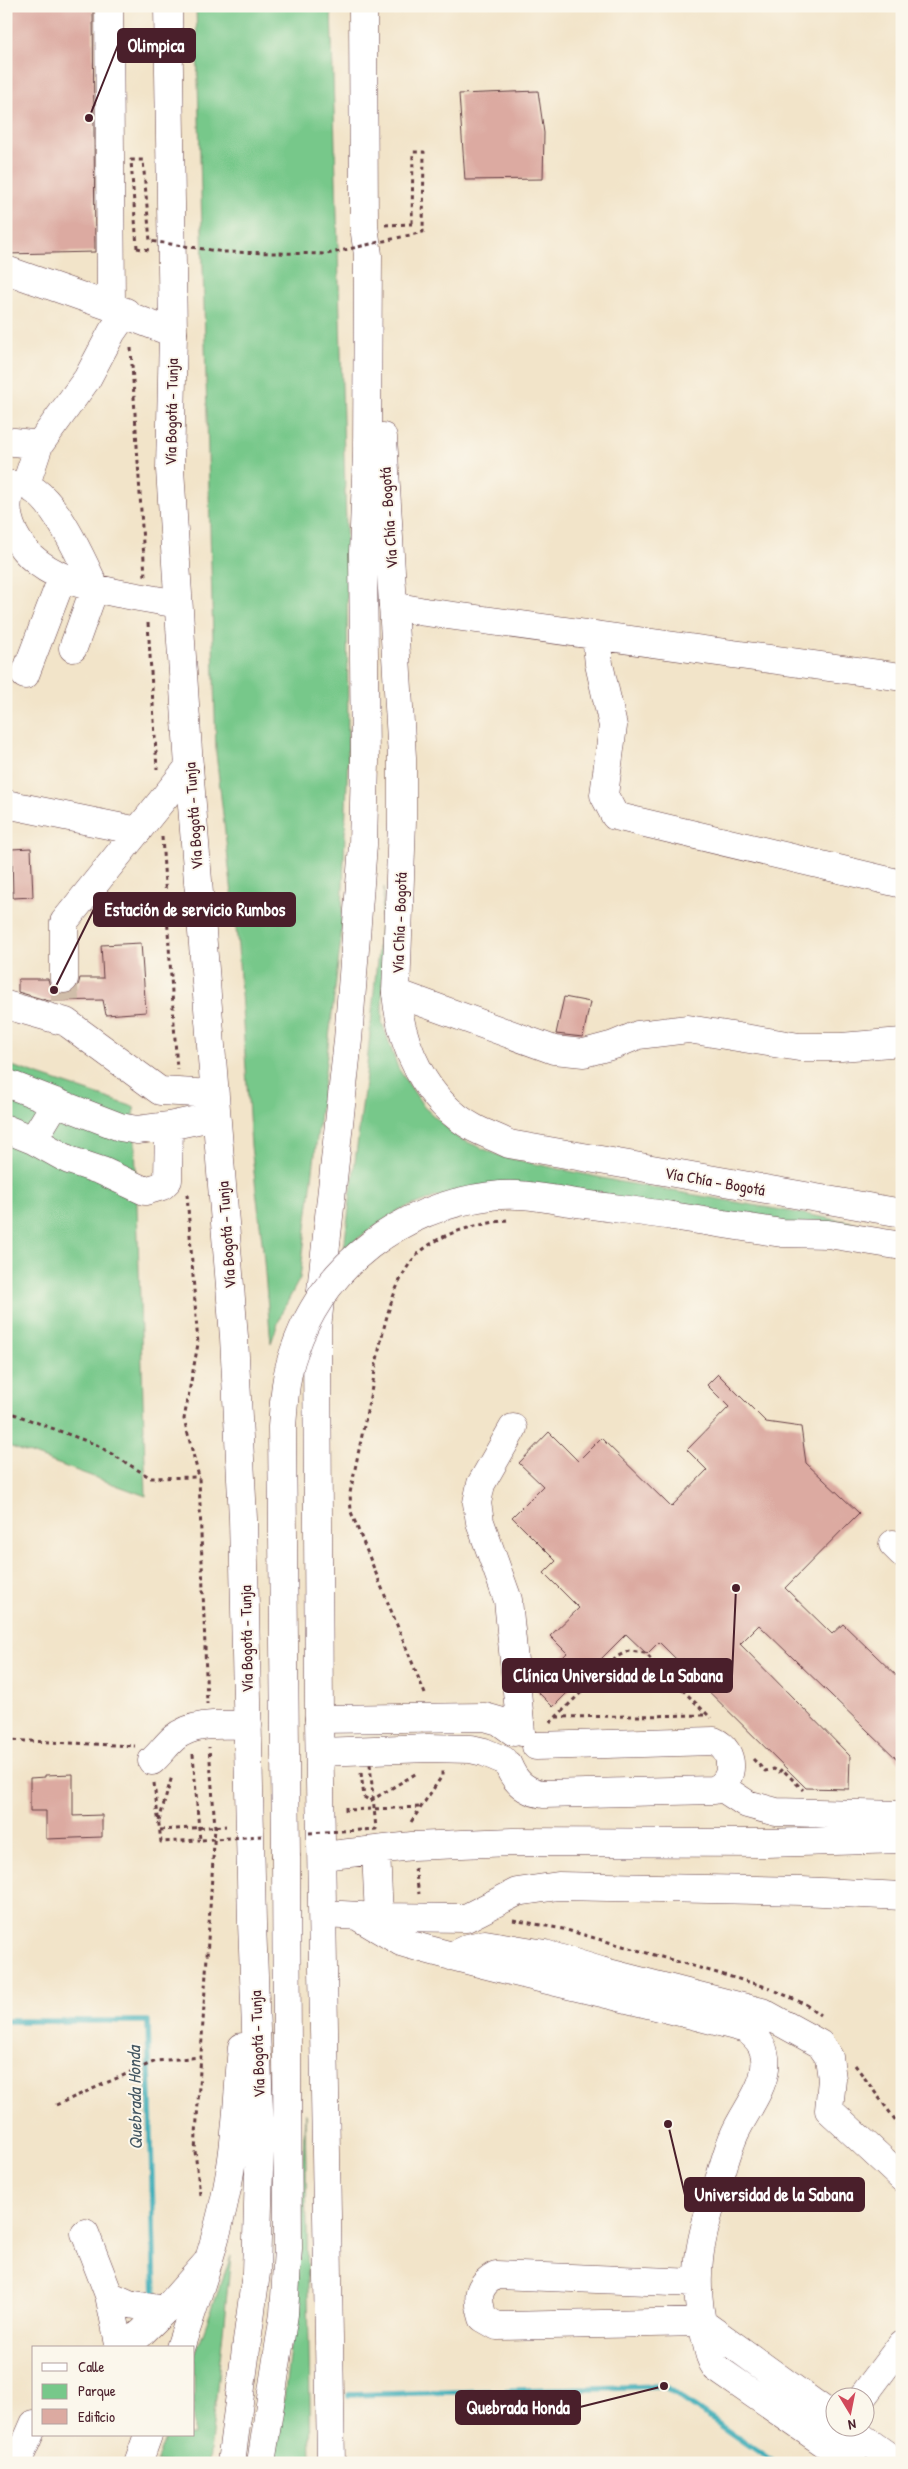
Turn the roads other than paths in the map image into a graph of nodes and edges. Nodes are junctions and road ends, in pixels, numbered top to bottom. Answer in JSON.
{"nodes":[{"id":1,"x":109,"y":6,"type":"edge"},
{"id":2,"x":168,"y":6,"type":"edge"},
{"id":3,"x":363,"y":6,"type":"edge"},
{"id":4,"x":368,"y":255,"type":"junction"},
{"id":5,"x":6,"y":270,"type":"edge"},
{"id":6,"x":122,"y":311,"type":"junction"},
{"id":7,"x":173,"y":333,"type":"junction"},
{"id":8,"x":6,"y":441,"type":"edge"},
{"id":9,"x":39,"y":445,"type":"junction"},
{"id":10,"x":26,"y":484,"type":"junction"},
{"id":11,"x":62,"y":578,"type":"junction"},
{"id":12,"x":94,"y":587,"type":"junction"},
{"id":13,"x":178,"y":604,"type":"junction"},
{"id":14,"x":393,"y":606,"type":"junction"},
{"id":15,"x":596,"y":635,"type":"junction"},
{"id":16,"x":73,"y":648,"type":"dead end"},
{"id":17,"x":25,"y":675,"type":"dead end"},
{"id":18,"x":902,"y":677,"type":"edge"},
{"id":19,"x":189,"y":767,"type":"junction"},
{"id":20,"x":6,"y":804,"type":"edge"},
{"id":21,"x":138,"y":831,"type":"junction"},
{"id":22,"x":902,"y":884,"type":"edge"},
{"id":23,"x":396,"y":993,"type":"junction"},
{"id":24,"x":65,"y":1000,"type":"junction"},
{"id":25,"x":6,"y":1005,"type":"edge"},
{"id":26,"x":902,"y":1042,"type":"edge"},
{"id":27,"x":6,"y":1083,"type":"edge"},
{"id":28,"x":56,"y":1102,"type":"junction"},
{"id":29,"x":215,"y":1105,"type":"junction"},
{"id":30,"x":169,"y":1126,"type":"junction"},
{"id":31,"x":6,"y":1129,"type":"edge"},
{"id":32,"x":32,"y":1140,"type":"junction"},
{"id":33,"x":902,"y":1213,"type":"edge"},
{"id":34,"x":782,"y":1232,"type":"junction"},
{"id":35,"x":902,"y":1246,"type":"edge"},
{"id":36,"x":902,"y":1257,"type":"edge"},
{"id":37,"x":514,"y":1428,"type":"dead end"},
{"id":38,"x":427,"y":1717,"type":"junction"},
{"id":39,"x":319,"y":1719,"type":"junction"},
{"id":40,"x":248,"y":1725,"type":"junction"},
{"id":41,"x":524,"y":1736,"type":"junction"},
{"id":42,"x":320,"y":1752,"type":"junction"},
{"id":43,"x":430,"y":1760,"type":"junction"},
{"id":44,"x":506,"y":1763,"type":"junction"},
{"id":45,"x":163,"y":1764,"type":"road end"},
{"id":46,"x":721,"y":1787,"type":"junction"},
{"id":47,"x":902,"y":1815,"type":"edge"},
{"id":48,"x":902,"y":1839,"type":"edge"},
{"id":49,"x":376,"y":1851,"type":"junction"},
{"id":50,"x":322,"y":1856,"type":"junction"},
{"id":51,"x":902,"y":1896,"type":"edge"},
{"id":52,"x":323,"y":1914,"type":"junction"},
{"id":53,"x":368,"y":1917,"type":"junction"},
{"id":54,"x":252,"y":1923,"type":"junction"},
{"id":55,"x":638,"y":1990,"type":"junction"},
{"id":56,"x":902,"y":2178,"type":"edge"},
{"id":57,"x":85,"y":2232,"type":"dead end"},
{"id":58,"x":209,"y":2260,"type":"junction"},
{"id":59,"x":697,"y":2283,"type":"junction"},
{"id":60,"x":109,"y":2295,"type":"junction"},
{"id":61,"x":165,"y":2310,"type":"junction"},
{"id":62,"x":701,"y":2322,"type":"junction"},
{"id":63,"x":902,"y":2344,"type":"edge"},
{"id":64,"x":120,"y":2346,"type":"edge"},
{"id":65,"x":128,"y":2346,"type":"edge"},
{"id":66,"x":181,"y":2346,"type":"edge"},
{"id":67,"x":870,"y":2386,"type":"edge"},
{"id":68,"x":826,"y":2412,"type":"edge"},
{"id":69,"x":32,"y":2429,"type":"edge"},
{"id":70,"x":148,"y":2436,"type":"edge"},
{"id":71,"x":860,"y":2436,"type":"edge"},
{"id":72,"x":18,"y":2463,"type":"edge"},
{"id":73,"x":138,"y":2463,"type":"edge"},
{"id":74,"x":231,"y":2463,"type":"edge"},
{"id":75,"x":261,"y":2463,"type":"edge"},
{"id":76,"x":331,"y":2463,"type":"edge"},
{"id":77,"x":853,"y":2463,"type":"edge"},
{"id":78,"x":898,"y":2463,"type":"edge"}],
"edges":[{"from":1,"to":6,"type":"main road"},
{"from":2,"to":7,"type":"main road","name":"Vía Bogotá - Tunja"},
{"from":3,"to":4,"type":"main road"},
{"from":4,"to":14,"type":"main road","name":"Vía Chía - Bogotá"},
{"from":4,"to":39,"type":"main road"},
{"from":5,"to":6,"type":"main road"},
{"from":6,"to":7,"type":"main road"},
{"from":6,"to":9,"type":"main road"},
{"from":7,"to":13,"type":"main road","name":"Vía Bogotá - Tunja"},
{"from":8,"to":9,"type":"main road"},
{"from":9,"to":10,"type":"main road"},
{"from":10,"to":11,"type":"main road"},
{"from":10,"to":12,"type":"main road"},
{"from":11,"to":12,"type":"main road"},
{"from":11,"to":17,"type":"main road"},
{"from":12,"to":13,"type":"main road"},
{"from":12,"to":16,"type":"main road"},
{"from":13,"to":19,"type":"main road","name":"Vía Bogotá - Tunja"},
{"from":14,"to":15,"type":"main road"},
{"from":14,"to":23,"type":"main road","name":"Vía Chía - Bogotá"},
{"from":15,"to":18,"type":"main road"},
{"from":15,"to":22,"type":"main road"},
{"from":19,"to":21,"type":"main road"},
{"from":19,"to":29,"type":"main road","name":"Vía Bogotá - Tunja"},
{"from":20,"to":21,"type":"main road"},
{"from":21,"to":24,"type":"main road"},
{"from":23,"to":26,"type":"main road"},
{"from":23,"to":33,"type":"main road","name":"Vía Chía - Bogotá"},
{"from":24,"to":25,"type":"main road"},
{"from":24,"to":29,"type":"main road"},
{"from":27,"to":28,"type":"main road"},
{"from":28,"to":30,"type":"main road"},
{"from":28,"to":32,"type":"main road"},
{"from":29,"to":30,"type":"main road"},
{"from":29,"to":40,"type":"main road","name":"Vía Bogotá - Tunja"},
{"from":30,"to":32,"type":"main road"},
{"from":31,"to":32,"type":"main road"},
{"from":34,"to":35,"type":"main road"},
{"from":34,"to":36,"type":"main road"},
{"from":34,"to":75,"type":"main road","bridge":true},
{"from":37,"to":41,"type":"main road"},
{"from":38,"to":39,"type":"main road"},
{"from":38,"to":41,"type":"main road"},
{"from":38,"to":43,"type":"main road"},
{"from":39,"to":42,"type":"main road"},
{"from":40,"to":45,"type":"main road"},
{"from":40,"to":54,"type":"main road","name":"Vía Bogotá - Tunja"},
{"from":41,"to":44,"type":"main road"},
{"from":41,"to":46,"type":"main road"},
{"from":42,"to":43,"type":"main road"},
{"from":42,"to":50,"type":"main road"},
{"from":43,"to":44,"type":"main road"},
{"from":44,"to":46,"type":"main road"},
{"from":46,"to":47,"type":"main road"},
{"from":48,"to":49,"type":"main road"},
{"from":49,"to":50,"type":"main road"},
{"from":49,"to":53,"type":"main road"},
{"from":50,"to":52,"type":"main road"},
{"from":51,"to":53,"type":"main road"},
{"from":52,"to":53,"type":"main road"},
{"from":52,"to":76,"type":"main road"},
{"from":53,"to":55,"type":"main road"},
{"from":54,"to":58,"type":"main road"},
{"from":54,"to":74,"type":"main road","name":"Vía Bogotá - Tunja"},
{"from":55,"to":56,"type":"main road"},
{"from":55,"to":59,"type":"main road"},
{"from":57,"to":60,"type":"main road"},
{"from":58,"to":61,"type":"main road"},
{"from":58,"to":66,"type":"main road"},
{"from":59,"to":62,"type":"main road"},
{"from":59,"to":62,"type":"main road"},
{"from":60,"to":61,"type":"main road"},
{"from":60,"to":64,"type":"main road"},
{"from":61,"to":65,"type":"main road"},
{"from":62,"to":68,"type":"main road"},
{"from":62,"to":77,"type":"main road"},
{"from":63,"to":67,"type":"main road"},
{"from":69,"to":72,"type":"main road"},
{"from":70,"to":73,"type":"main road"},
{"from":71,"to":78,"type":"main road"}]}
